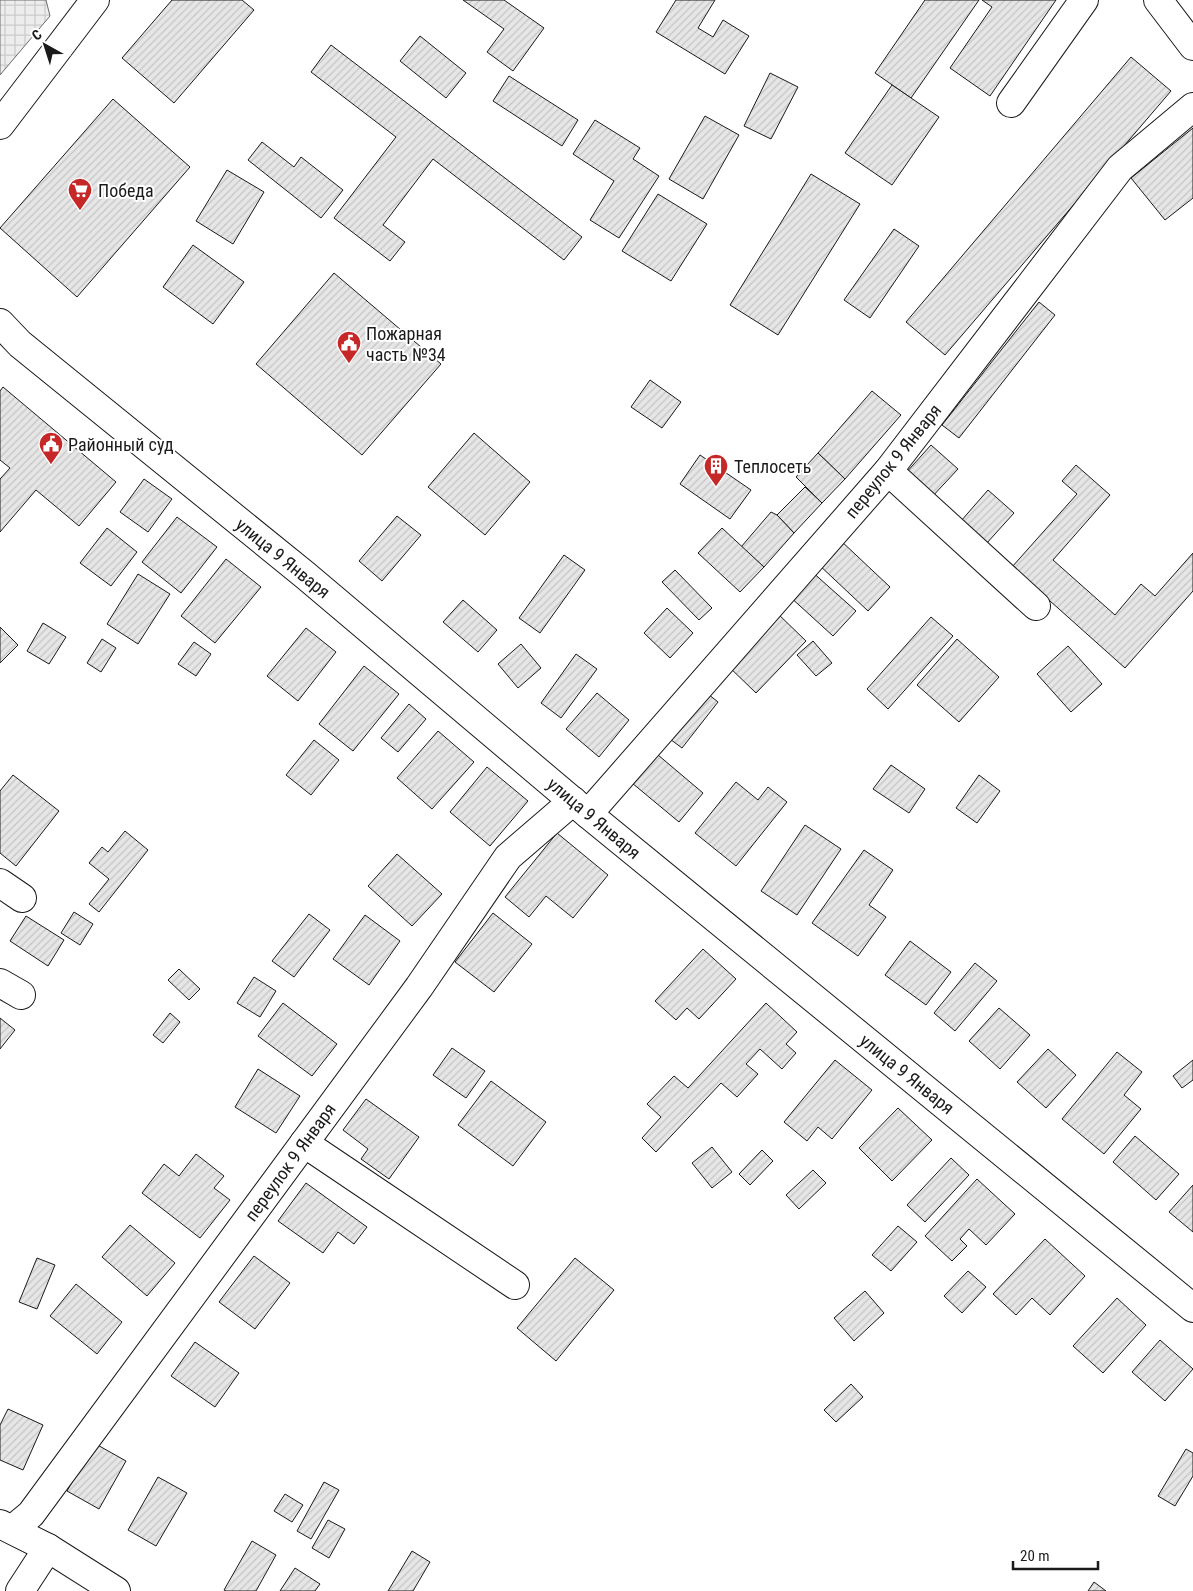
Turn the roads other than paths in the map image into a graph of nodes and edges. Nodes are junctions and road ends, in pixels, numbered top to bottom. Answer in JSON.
{"nodes":[{"id":1,"x":95,"y":0,"type":"edge"},
{"id":2,"x":1084,"y":0,"type":"edge"},
{"id":3,"x":1158,"y":0,"type":"edge"},
{"id":4,"x":1193,"y":46,"type":"edge"},
{"id":5,"x":1012,"y":103,"type":"dead end"},
{"id":6,"x":1193,"y":107,"type":"edge"},
{"id":7,"x":0,"y":124,"type":"edge"},
{"id":8,"x":0,"y":323,"type":"edge"},
{"id":9,"x":888,"y":471,"type":"junction"},
{"id":10,"x":1036,"y":606,"type":"dead end"},
{"id":11,"x":581,"y":807,"type":"junction"},
{"id":12,"x":0,"y":883,"type":"edge"},
{"id":13,"x":22,"y":898,"type":"dead end"},
{"id":14,"x":304,"y":1143,"type":"junction"},
{"id":15,"x":515,"y":1284,"type":"dead end"},
{"id":16,"x":1193,"y":1308,"type":"edge"},
{"id":17,"x":6,"y":1527,"type":"edge"},
{"id":18,"x":48,"y":1548,"type":"junction"},
{"id":19,"x":20,"y":1591,"type":"edge"},
{"id":20,"x":116,"y":1591,"type":"edge"}],
"edges":[{"from":1,"to":7,"type":"street"},
{"from":2,"to":5,"type":"street"},
{"from":3,"to":4,"type":"street"},
{"from":6,"to":9,"type":"street","name":"переулок 9 Января"},
{"from":8,"to":11,"type":"street","name":"улица 9 Января"},
{"from":9,"to":10,"type":"street"},
{"from":9,"to":11,"type":"street","name":"переулок 9 Января"},
{"from":11,"to":14,"type":"street","name":"переулок 9 Января"},
{"from":11,"to":16,"type":"street","name":"улица 9 Января"},
{"from":12,"to":13,"type":"street"},
{"from":14,"to":15,"type":"street"},
{"from":14,"to":17,"type":"street","name":"переулок 9 Января"},
{"from":17,"to":18,"type":"street"},
{"from":18,"to":19,"type":"street"},
{"from":18,"to":20,"type":"street"}]}
